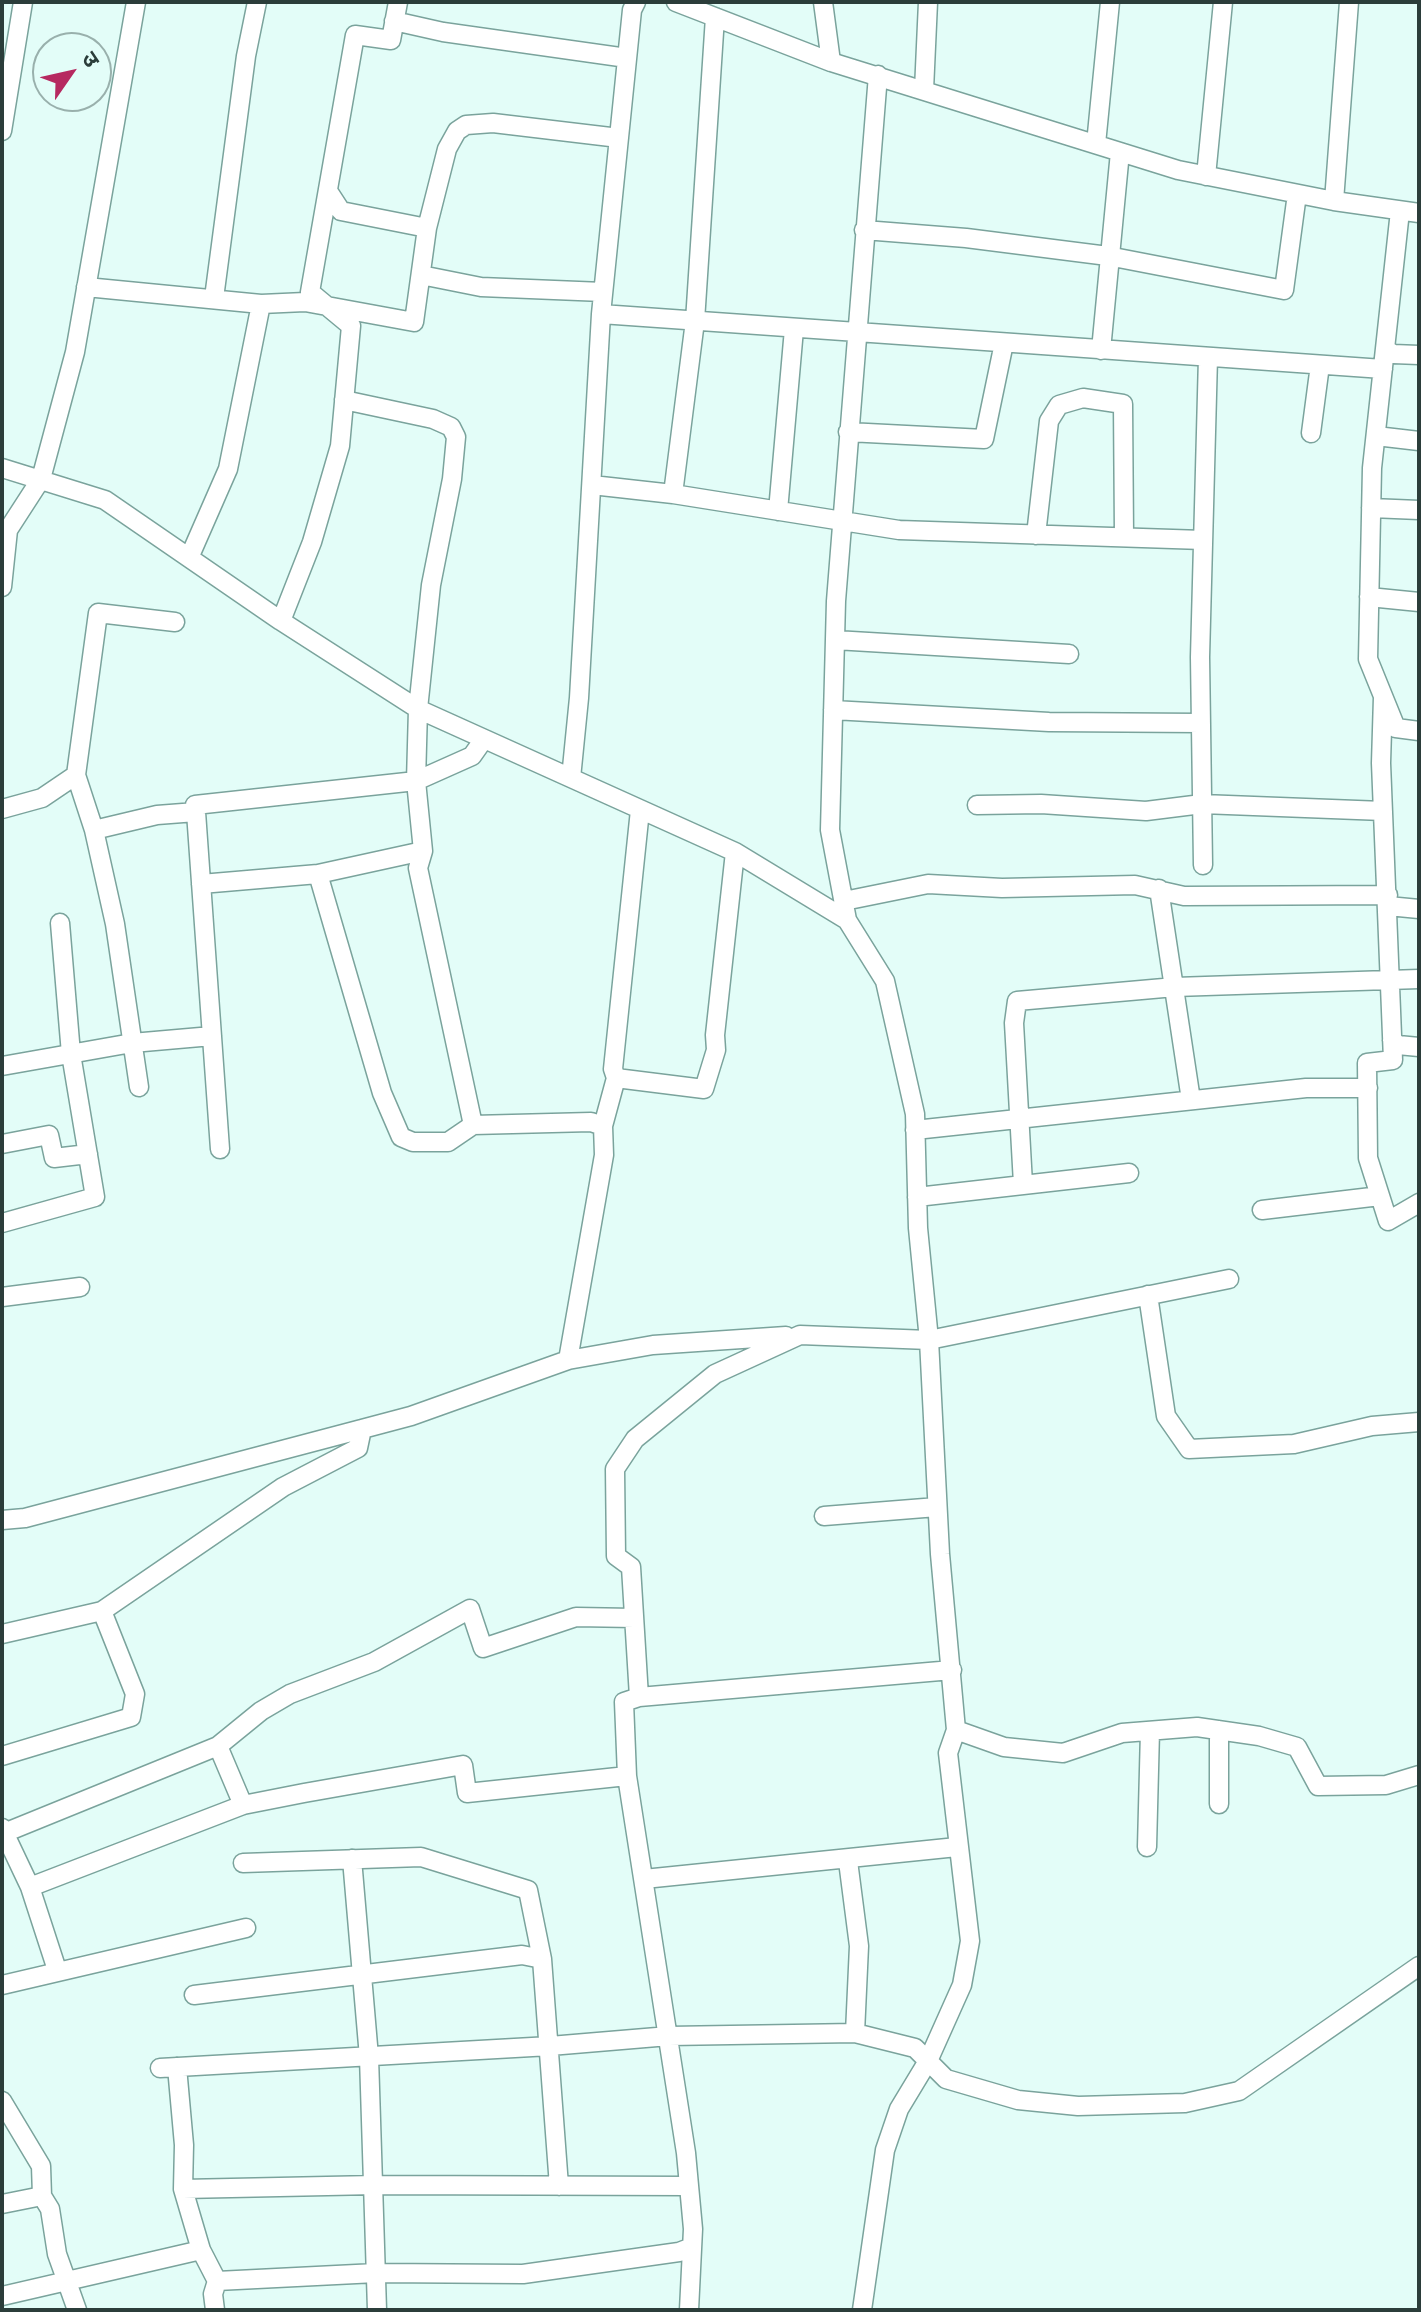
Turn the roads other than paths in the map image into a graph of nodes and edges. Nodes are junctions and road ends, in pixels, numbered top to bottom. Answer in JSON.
{"nodes":[{"id":1,"x":23,"y":2,"type":"edge"},
{"id":2,"x":136,"y":2,"type":"edge"},
{"id":3,"x":257,"y":2,"type":"edge"},
{"id":4,"x":398,"y":2,"type":"edge"},
{"id":5,"x":636,"y":2,"type":"edge"},
{"id":6,"x":676,"y":2,"type":"edge"},
{"id":7,"x":823,"y":2,"type":"edge"},
{"id":8,"x":928,"y":2,"type":"edge"},
{"id":9,"x":1110,"y":2,"type":"edge"},
{"id":10,"x":1223,"y":2,"type":"edge"},
{"id":11,"x":1349,"y":2,"type":"edge"},
{"id":12,"x":715,"y":17,"type":"junction"},
{"id":13,"x":394,"y":21,"type":"junction"},
{"id":14,"x":627,"y":58,"type":"junction"},
{"id":15,"x":831,"y":62,"type":"junction"},
{"id":16,"x":878,"y":75,"type":"junction"},
{"id":17,"x":924,"y":90,"type":"junction"},
{"id":18,"x":2,"y":131,"type":"edge"},
{"id":19,"x":619,"y":138,"type":"junction"},
{"id":20,"x":1096,"y":144,"type":"junction"},
{"id":21,"x":1120,"y":152,"type":"junction"},
{"id":22,"x":1206,"y":176,"type":"junction"},
{"id":23,"x":328,"y":191,"type":"junction"},
{"id":24,"x":1297,"y":194,"type":"junction"},
{"id":25,"x":1334,"y":201,"type":"junction"},
{"id":26,"x":1410,"y":212,"type":"edge"},
{"id":27,"x":427,"y":228,"type":"junction"},
{"id":28,"x":864,"y":230,"type":"junction"},
{"id":29,"x":1108,"y":256,"type":"junction"},
{"id":30,"x":421,"y":275,"type":"junction"},
{"id":31,"x":86,"y":287,"type":"junction"},
{"id":32,"x":603,"y":292,"type":"junction"},
{"id":33,"x":214,"y":298,"type":"junction"},
{"id":34,"x":261,"y":304,"type":"junction"},
{"id":35,"x":327,"y":306,"type":"junction"},
{"id":36,"x":601,"y":314,"type":"junction"},
{"id":37,"x":695,"y":321,"type":"junction"},
{"id":38,"x":794,"y":329,"type":"junction"},
{"id":39,"x":855,"y":333,"type":"junction"},
{"id":40,"x":1004,"y":343,"type":"junction"},
{"id":41,"x":1385,"y":349,"type":"junction"},
{"id":42,"x":1101,"y":350,"type":"junction"},
{"id":43,"x":1419,"y":355,"type":"edge"},
{"id":44,"x":1208,"y":357,"type":"junction"},
{"id":45,"x":1320,"y":365,"type":"junction"},
{"id":46,"x":1383,"y":369,"type":"junction"},
{"id":47,"x":344,"y":400,"type":"junction"},
{"id":48,"x":848,"y":432,"type":"junction"},
{"id":49,"x":1311,"y":433,"type":"dead end"},
{"id":50,"x":1376,"y":436,"type":"junction"},
{"id":51,"x":1419,"y":441,"type":"edge"},
{"id":52,"x":2,"y":468,"type":"edge"},
{"id":53,"x":41,"y":479,"type":"junction"},
{"id":54,"x":592,"y":485,"type":"junction"},
{"id":55,"x":673,"y":494,"type":"junction"},
{"id":56,"x":1371,"y":508,"type":"junction"},
{"id":57,"x":1419,"y":510,"type":"edge"},
{"id":58,"x":778,"y":511,"type":"junction"},
{"id":59,"x":842,"y":521,"type":"junction"},
{"id":60,"x":1036,"y":535,"type":"junction"},
{"id":61,"x":1124,"y":536,"type":"junction"},
{"id":62,"x":1203,"y":540,"type":"junction"},
{"id":63,"x":4,"y":553,"type":"edge"},
{"id":64,"x":189,"y":558,"type":"junction"},
{"id":65,"x":2,"y":587,"type":"edge"},
{"id":66,"x":1369,"y":597,"type":"junction"},
{"id":67,"x":1419,"y":602,"type":"edge"},
{"id":68,"x":281,"y":621,"type":"junction"},
{"id":69,"x":175,"y":622,"type":"dead end"},
{"id":70,"x":835,"y":640,"type":"junction"},
{"id":71,"x":1069,"y":654,"type":"dead end"},
{"id":72,"x":1383,"y":697,"type":"junction"},
{"id":73,"x":418,"y":709,"type":"junction"},
{"id":74,"x":833,"y":710,"type":"junction"},
{"id":75,"x":1201,"y":723,"type":"junction"},
{"id":76,"x":1419,"y":731,"type":"edge"},
{"id":77,"x":484,"y":739,"type":"junction"},
{"id":78,"x":76,"y":775,"type":"junction"},
{"id":79,"x":571,"y":778,"type":"junction"},
{"id":80,"x":416,"y":781,"type":"junction"},
{"id":81,"x":1202,"y":804,"type":"junction"},
{"id":82,"x":195,"y":805,"type":"dead end"},
{"id":83,"x":977,"y":805,"type":"dead end"},
{"id":84,"x":2,"y":809,"type":"edge"},
{"id":85,"x":640,"y":810,"type":"junction"},
{"id":86,"x":1383,"y":811,"type":"junction"},
{"id":87,"x":94,"y":830,"type":"junction"},
{"id":88,"x":423,"y":851,"type":"junction"},
{"id":89,"x":735,"y":852,"type":"junction"},
{"id":90,"x":1203,"y":865,"type":"dead end"},
{"id":91,"x":318,"y":874,"type":"junction"},
{"id":92,"x":201,"y":884,"type":"junction"},
{"id":93,"x":1159,"y":889,"type":"junction"},
{"id":94,"x":1388,"y":900,"type":"junction"},
{"id":95,"x":844,"y":901,"type":"junction"},
{"id":96,"x":1419,"y":909,"type":"edge"},
{"id":97,"x":847,"y":920,"type":"junction"},
{"id":98,"x":60,"y":923,"type":"dead end"},
{"id":99,"x":1419,"y":979,"type":"edge"},
{"id":100,"x":1390,"y":980,"type":"junction"},
{"id":101,"x":1175,"y":987,"type":"junction"},
{"id":102,"x":212,"y":1036,"type":"junction"},
{"id":103,"x":1392,"y":1040,"type":"junction"},
{"id":104,"x":132,"y":1043,"type":"junction"},
{"id":105,"x":1419,"y":1047,"type":"edge"},
{"id":106,"x":71,"y":1054,"type":"junction"},
{"id":107,"x":2,"y":1066,"type":"edge"},
{"id":108,"x":616,"y":1078,"type":"junction"},
{"id":109,"x":139,"y":1087,"type":"dead end"},
{"id":110,"x":1368,"y":1088,"type":"junction"},
{"id":111,"x":1191,"y":1100,"type":"junction"},
{"id":112,"x":1020,"y":1119,"type":"junction"},
{"id":113,"x":473,"y":1125,"type":"junction"},
{"id":114,"x":603,"y":1126,"type":"junction"},
{"id":115,"x":915,"y":1130,"type":"junction"},
{"id":116,"x":2,"y":1144,"type":"edge"},
{"id":117,"x":220,"y":1149,"type":"dead end"},
{"id":118,"x":88,"y":1154,"type":"junction"},
{"id":119,"x":1129,"y":1173,"type":"dead end"},
{"id":120,"x":1023,"y":1184,"type":"junction"},
{"id":121,"x":1380,"y":1196,"type":"junction"},
{"id":122,"x":917,"y":1197,"type":"junction"},
{"id":123,"x":1419,"y":1203,"type":"edge"},
{"id":124,"x":1262,"y":1210,"type":"dead end"},
{"id":125,"x":2,"y":1223,"type":"edge"},
{"id":126,"x":1229,"y":1279,"type":"dead end"},
{"id":127,"x":80,"y":1287,"type":"dead end"},
{"id":128,"x":1148,"y":1295,"type":"junction"},
{"id":129,"x":2,"y":1297,"type":"edge"},
{"id":130,"x":800,"y":1335,"type":"junction"},
{"id":131,"x":929,"y":1340,"type":"junction"},
{"id":132,"x":568,"y":1360,"type":"junction"},
{"id":133,"x":1419,"y":1422,"type":"edge"},
{"id":134,"x":362,"y":1429,"type":"junction"},
{"id":135,"x":937,"y":1507,"type":"junction"},
{"id":136,"x":824,"y":1516,"type":"dead end"},
{"id":137,"x":2,"y":1520,"type":"edge"},
{"id":138,"x":102,"y":1611,"type":"junction"},
{"id":139,"x":634,"y":1618,"type":"junction"},
{"id":140,"x":2,"y":1634,"type":"edge"},
{"id":141,"x":952,"y":1670,"type":"junction"},
{"id":142,"x":639,"y":1697,"type":"junction"},
{"id":143,"x":956,"y":1730,"type":"junction"},
{"id":144,"x":1219,"y":1730,"type":"junction"},
{"id":145,"x":1150,"y":1731,"type":"junction"},
{"id":146,"x":218,"y":1746,"type":"junction"},
{"id":147,"x":2,"y":1756,"type":"edge"},
{"id":148,"x":1419,"y":1775,"type":"edge"},
{"id":149,"x":627,"y":1776,"type":"junction"},
{"id":150,"x":1219,"y":1804,"type":"dead end"},
{"id":151,"x":243,"y":1805,"type":"junction"},
{"id":152,"x":3,"y":1831,"type":"edge"},
{"id":153,"x":957,"y":1847,"type":"junction"},
{"id":154,"x":1147,"y":1847,"type":"dead end"},
{"id":155,"x":352,"y":1859,"type":"junction"},
{"id":156,"x":848,"y":1861,"type":"junction"},
{"id":157,"x":243,"y":1863,"type":"dead end"},
{"id":158,"x":644,"y":1879,"type":"junction"},
{"id":159,"x":30,"y":1887,"type":"junction"},
{"id":160,"x":246,"y":1928,"type":"dead end"},
{"id":161,"x":542,"y":1959,"type":"junction"},
{"id":162,"x":1419,"y":1966,"type":"edge"},
{"id":163,"x":57,"y":1970,"type":"junction"},
{"id":164,"x":362,"y":1973,"type":"junction"},
{"id":165,"x":2,"y":1985,"type":"edge"},
{"id":166,"x":194,"y":1995,"type":"dead end"},
{"id":167,"x":855,"y":2033,"type":"junction"},
{"id":168,"x":669,"y":2036,"type":"junction"},
{"id":169,"x":550,"y":2046,"type":"junction"},
{"id":170,"x":369,"y":2057,"type":"junction"},
{"id":171,"x":928,"y":2061,"type":"junction"},
{"id":172,"x":2,"y":2101,"type":"edge"},
{"id":173,"x":375,"y":2185,"type":"junction"},
{"id":174,"x":559,"y":2186,"type":"junction"},
{"id":175,"x":689,"y":2186,"type":"junction"},
{"id":176,"x":183,"y":2189,"type":"junction"},
{"id":177,"x":42,"y":2196,"type":"junction"},
{"id":178,"x":2,"y":2204,"type":"edge"},
{"id":179,"x":692,"y":2247,"type":"junction"},
{"id":180,"x":201,"y":2250,"type":"junction"},
{"id":181,"x":376,"y":2273,"type":"junction"},
{"id":182,"x":67,"y":2278,"type":"junction"},
{"id":183,"x":217,"y":2281,"type":"junction"},
{"id":184,"x":2,"y":2296,"type":"edge"},
{"id":185,"x":77,"y":2310,"type":"edge"},
{"id":186,"x":215,"y":2310,"type":"edge"},
{"id":187,"x":377,"y":2310,"type":"edge"},
{"id":188,"x":689,"y":2310,"type":"edge"},
{"id":189,"x":862,"y":2310,"type":"edge"}],
"edges":[{"from":1,"to":18,"type":"street"},
{"from":2,"to":31,"type":"street"},
{"from":3,"to":33,"type":"street"},
{"from":4,"to":13,"type":"street"},
{"from":5,"to":14,"type":"street"},
{"from":6,"to":12,"type":"street"},
{"from":7,"to":15,"type":"street"},
{"from":8,"to":17,"type":"street"},
{"from":9,"to":20,"type":"street"},
{"from":10,"to":22,"type":"street"},
{"from":11,"to":25,"type":"street"},
{"from":12,"to":15,"type":"street"},
{"from":12,"to":37,"type":"street"},
{"from":13,"to":14,"type":"street"},
{"from":13,"to":23,"type":"street"},
{"from":14,"to":19,"type":"street"},
{"from":15,"to":16,"type":"street"},
{"from":16,"to":17,"type":"street"},
{"from":16,"to":28,"type":"street"},
{"from":17,"to":20,"type":"street"},
{"from":19,"to":27,"type":"street"},
{"from":19,"to":32,"type":"street"},
{"from":20,"to":21,"type":"street"},
{"from":21,"to":22,"type":"street"},
{"from":21,"to":29,"type":"street"},
{"from":22,"to":24,"type":"street"},
{"from":23,"to":27,"type":"street"},
{"from":23,"to":35,"type":"street"},
{"from":24,"to":25,"type":"street"},
{"from":24,"to":29,"type":"street"},
{"from":25,"to":26,"type":"street"},
{"from":26,"to":41,"type":"street"},
{"from":27,"to":30,"type":"street"},
{"from":28,"to":29,"type":"street"},
{"from":28,"to":39,"type":"street"},
{"from":29,"to":42,"type":"street"},
{"from":30,"to":32,"type":"street"},
{"from":30,"to":35,"type":"street"},
{"from":31,"to":33,"type":"street"},
{"from":31,"to":53,"type":"street"},
{"from":32,"to":36,"type":"street"},
{"from":33,"to":34,"type":"street"},
{"from":34,"to":35,"type":"street"},
{"from":34,"to":64,"type":"street"},
{"from":35,"to":47,"type":"street"},
{"from":36,"to":37,"type":"street"},
{"from":36,"to":54,"type":"street"},
{"from":37,"to":38,"type":"street"},
{"from":37,"to":55,"type":"street"},
{"from":38,"to":39,"type":"street"},
{"from":38,"to":58,"type":"street"},
{"from":39,"to":40,"type":"street"},
{"from":39,"to":48,"type":"street"},
{"from":40,"to":42,"type":"street"},
{"from":40,"to":48,"type":"street"},
{"from":41,"to":43,"type":"street"},
{"from":41,"to":46,"type":"street"},
{"from":42,"to":44,"type":"street"},
{"from":44,"to":45,"type":"street"},
{"from":44,"to":62,"type":"street"},
{"from":45,"to":46,"type":"street"},
{"from":45,"to":49,"type":"street"},
{"from":46,"to":50,"type":"street"},
{"from":47,"to":68,"type":"street"},
{"from":47,"to":73,"type":"street"},
{"from":48,"to":59,"type":"street"},
{"from":50,"to":51,"type":"street"},
{"from":50,"to":56,"type":"street"},
{"from":52,"to":53,"type":"street"},
{"from":53,"to":63,"type":"street"},
{"from":53,"to":64,"type":"street"},
{"from":54,"to":55,"type":"street"},
{"from":54,"to":79,"type":"street"},
{"from":55,"to":58,"type":"street"},
{"from":56,"to":57,"type":"street"},
{"from":56,"to":66,"type":"street"},
{"from":58,"to":59,"type":"street"},
{"from":59,"to":60,"type":"street"},
{"from":59,"to":70,"type":"street"},
{"from":60,"to":61,"type":"street"},
{"from":60,"to":61,"type":"street"},
{"from":61,"to":62,"type":"street"},
{"from":62,"to":75,"type":"street"},
{"from":63,"to":65,"type":"street"},
{"from":64,"to":68,"type":"street"},
{"from":66,"to":67,"type":"street"},
{"from":66,"to":72,"type":"street"},
{"from":68,"to":73,"type":"street"},
{"from":69,"to":78,"type":"street"},
{"from":70,"to":71,"type":"street"},
{"from":70,"to":74,"type":"street"},
{"from":72,"to":76,"type":"street"},
{"from":72,"to":86,"type":"street"},
{"from":73,"to":77,"type":"street"},
{"from":73,"to":80,"type":"street"},
{"from":74,"to":75,"type":"street"},
{"from":74,"to":95,"type":"street"},
{"from":75,"to":81,"type":"street"},
{"from":77,"to":79,"type":"street"},
{"from":77,"to":80,"type":"street"},
{"from":78,"to":84,"type":"street"},
{"from":78,"to":87,"type":"street"},
{"from":79,"to":85,"type":"street"},
{"from":80,"to":82,"type":"street"},
{"from":80,"to":88,"type":"street"},
{"from":81,"to":83,"type":"street"},
{"from":81,"to":86,"type":"street"},
{"from":81,"to":90,"type":"street"},
{"from":85,"to":89,"type":"street"},
{"from":85,"to":108,"type":"street"},
{"from":86,"to":94,"type":"street"},
{"from":87,"to":92,"type":"street"},
{"from":87,"to":104,"type":"street"},
{"from":88,"to":91,"type":"street"},
{"from":88,"to":113,"type":"street"},
{"from":89,"to":97,"type":"street"},
{"from":89,"to":108,"type":"street"},
{"from":91,"to":92,"type":"street"},
{"from":91,"to":113,"type":"street"},
{"from":92,"to":102,"type":"street"},
{"from":93,"to":94,"type":"street"},
{"from":93,"to":95,"type":"street"},
{"from":93,"to":101,"type":"street"},
{"from":94,"to":96,"type":"street"},
{"from":94,"to":100,"type":"street"},
{"from":95,"to":97,"type":"street"},
{"from":97,"to":115,"type":"street"},
{"from":98,"to":106,"type":"street"},
{"from":99,"to":100,"type":"street"},
{"from":100,"to":101,"type":"street"},
{"from":100,"to":103,"type":"street"},
{"from":101,"to":111,"type":"street"},
{"from":101,"to":112,"type":"street"},
{"from":102,"to":104,"type":"street"},
{"from":102,"to":117,"type":"street"},
{"from":103,"to":105,"type":"street"},
{"from":103,"to":110,"type":"street"},
{"from":104,"to":106,"type":"street"},
{"from":104,"to":109,"type":"street"},
{"from":106,"to":107,"type":"street"},
{"from":106,"to":118,"type":"street"},
{"from":108,"to":114,"type":"street"},
{"from":110,"to":111,"type":"street"},
{"from":110,"to":121,"type":"street"},
{"from":111,"to":112,"type":"street"},
{"from":112,"to":115,"type":"street"},
{"from":112,"to":120,"type":"street"},
{"from":113,"to":114,"type":"street"},
{"from":114,"to":132,"type":"street"},
{"from":115,"to":122,"type":"street"},
{"from":116,"to":118,"type":"street"},
{"from":118,"to":125,"type":"street"},
{"from":119,"to":120,"type":"street"},
{"from":120,"to":122,"type":"street"},
{"from":121,"to":123,"type":"street"},
{"from":121,"to":124,"type":"street"},
{"from":122,"to":131,"type":"street"},
{"from":126,"to":128,"type":"street"},
{"from":127,"to":129,"type":"street"},
{"from":128,"to":131,"type":"street"},
{"from":128,"to":133,"type":"street"},
{"from":130,"to":131,"type":"street"},
{"from":130,"to":132,"type":"street"},
{"from":130,"to":139,"type":"street"},
{"from":131,"to":135,"type":"street"},
{"from":132,"to":134,"type":"street"},
{"from":134,"to":137,"type":"street"},
{"from":134,"to":138,"type":"street"},
{"from":135,"to":136,"type":"street"},
{"from":135,"to":141,"type":"street"},
{"from":138,"to":140,"type":"street"},
{"from":138,"to":147,"type":"street"},
{"from":139,"to":142,"type":"street"},
{"from":139,"to":146,"type":"street"},
{"from":141,"to":142,"type":"street"},
{"from":141,"to":143,"type":"street"},
{"from":142,"to":149,"type":"street"},
{"from":143,"to":145,"type":"street"},
{"from":143,"to":153,"type":"street"},
{"from":144,"to":145,"type":"street"},
{"from":144,"to":148,"type":"street"},
{"from":144,"to":150,"type":"street"},
{"from":145,"to":154,"type":"street"},
{"from":146,"to":151,"type":"street"},
{"from":146,"to":152,"type":"street"},
{"from":149,"to":151,"type":"street"},
{"from":149,"to":158,"type":"street"},
{"from":151,"to":159,"type":"street"},
{"from":152,"to":159,"type":"street"},
{"from":153,"to":156,"type":"street"},
{"from":153,"to":171,"type":"street"},
{"from":155,"to":157,"type":"street"},
{"from":155,"to":161,"type":"street"},
{"from":155,"to":164,"type":"street"},
{"from":156,"to":158,"type":"street"},
{"from":156,"to":167,"type":"street"},
{"from":158,"to":168,"type":"street"},
{"from":159,"to":163,"type":"street"},
{"from":160,"to":163,"type":"street"},
{"from":161,"to":164,"type":"street"},
{"from":161,"to":169,"type":"street"},
{"from":162,"to":171,"type":"street"},
{"from":163,"to":165,"type":"street"},
{"from":164,"to":166,"type":"street"},
{"from":164,"to":170,"type":"street"},
{"from":167,"to":168,"type":"street"},
{"from":167,"to":171,"type":"street"},
{"from":168,"to":169,"type":"street"},
{"from":168,"to":175,"type":"street"},
{"from":169,"to":170,"type":"street"},
{"from":169,"to":174,"type":"street"},
{"from":170,"to":173,"type":"street"},
{"from":170,"to":176,"type":"street"},
{"from":171,"to":189,"type":"street"},
{"from":172,"to":177,"type":"street"},
{"from":173,"to":174,"type":"street"},
{"from":173,"to":176,"type":"street"},
{"from":173,"to":181,"type":"street"},
{"from":174,"to":175,"type":"street"},
{"from":175,"to":179,"type":"street"},
{"from":176,"to":180,"type":"street"},
{"from":177,"to":178,"type":"street"},
{"from":177,"to":182,"type":"street"},
{"from":179,"to":181,"type":"street"},
{"from":179,"to":188,"type":"street"},
{"from":180,"to":182,"type":"street"},
{"from":180,"to":183,"type":"street"},
{"from":181,"to":183,"type":"street"},
{"from":181,"to":187,"type":"street"},
{"from":182,"to":184,"type":"street"},
{"from":182,"to":185,"type":"street"},
{"from":183,"to":186,"type":"street"}]}
